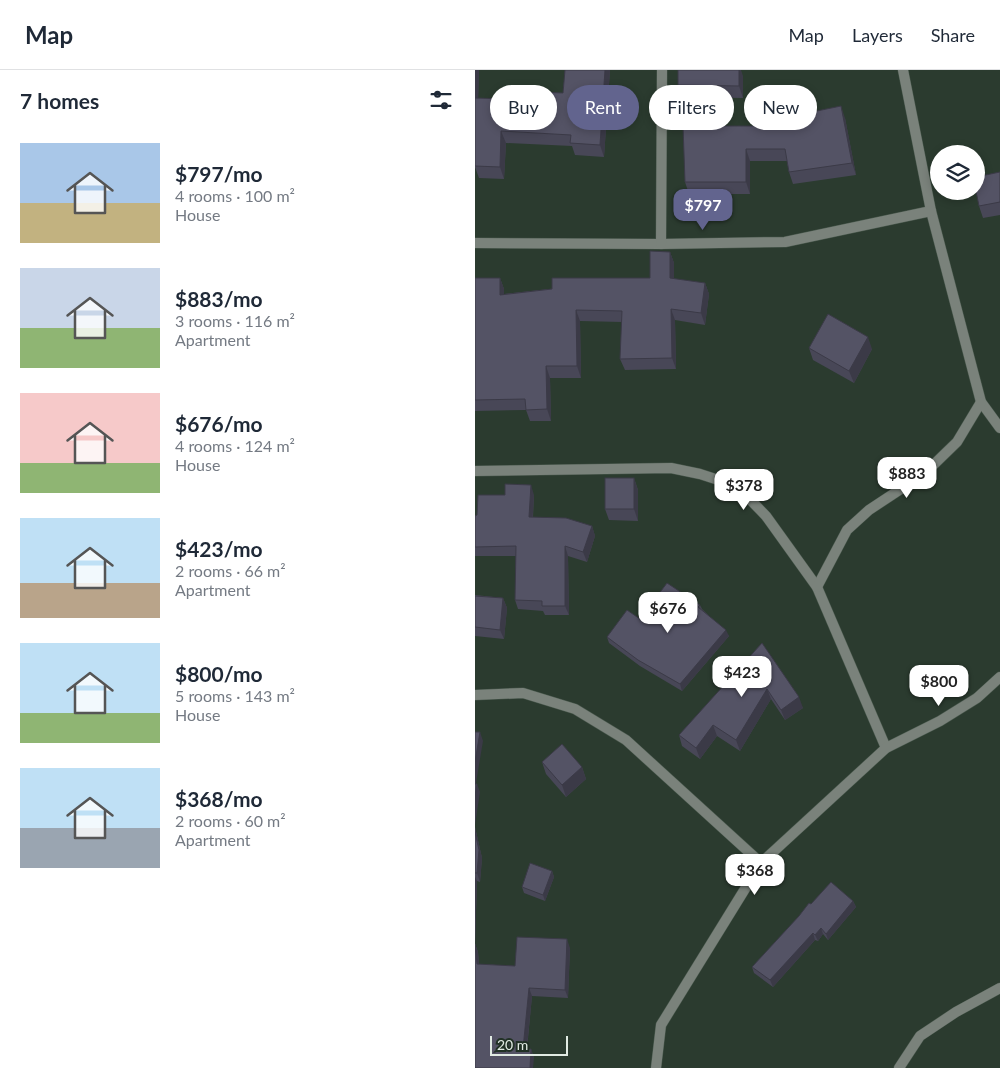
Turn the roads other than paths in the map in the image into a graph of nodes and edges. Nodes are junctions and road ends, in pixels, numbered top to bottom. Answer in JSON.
{"nodes":[{"id":1,"x":662,"y":70,"type":"edge"},
{"id":2,"x":903,"y":70,"type":"edge"},
{"id":3,"x":931,"y":211,"type":"junction"},
{"id":4,"x":475,"y":243,"type":"edge"},
{"id":5,"x":661,"y":244,"type":"junction"},
{"id":6,"x":981,"y":402,"type":"junction"},
{"id":7,"x":1000,"y":428,"type":"edge"},
{"id":8,"x":475,"y":471,"type":"edge"},
{"id":9,"x":817,"y":587,"type":"junction"},
{"id":10,"x":1000,"y":677,"type":"edge"},
{"id":11,"x":475,"y":695,"type":"edge"},
{"id":12,"x":886,"y":748,"type":"junction"},
{"id":13,"x":761,"y":862,"type":"junction"},
{"id":14,"x":1000,"y":988,"type":"edge"},
{"id":15,"x":657,"y":1068,"type":"edge"},
{"id":16,"x":899,"y":1068,"type":"edge"}],
"edges":[{"from":1,"to":5,"type":"street"},
{"from":2,"to":3,"type":"street"},
{"from":3,"to":5,"type":"street"},
{"from":3,"to":6,"type":"street"},
{"from":4,"to":5,"type":"street"},
{"from":6,"to":7,"type":"street"},
{"from":6,"to":9,"type":"street"},
{"from":8,"to":9,"type":"street"},
{"from":9,"to":12,"type":"street"},
{"from":10,"to":12,"type":"street"},
{"from":11,"to":13,"type":"street"},
{"from":12,"to":13,"type":"street"},
{"from":13,"to":15,"type":"street"},
{"from":14,"to":16,"type":"street"}]}
